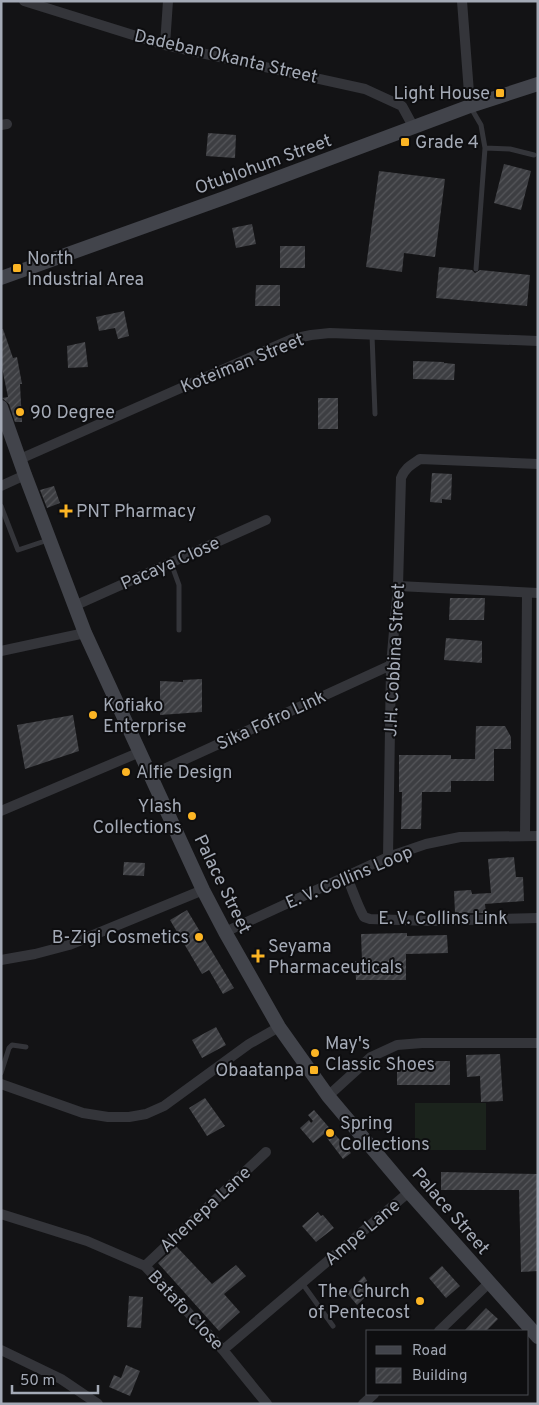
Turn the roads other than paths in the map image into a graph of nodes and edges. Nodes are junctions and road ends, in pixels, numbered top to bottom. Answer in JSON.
{"nodes":[{"id":1,"x":24,"y":1,"type":"edge"},
{"id":2,"x":168,"y":1,"type":"edge"},
{"id":3,"x":462,"y":1,"type":"edge"},
{"id":4,"x":166,"y":45,"type":"junction"},
{"id":5,"x":538,"y":84,"type":"edge"},
{"id":6,"x":470,"y":106,"type":"junction"},
{"id":7,"x":414,"y":128,"type":"junction"},
{"id":8,"x":485,"y":148,"type":"junction"},
{"id":9,"x":534,"y":155,"type":"dead end"},
{"id":10,"x":476,"y":269,"type":"dead end"},
{"id":11,"x":1,"y":278,"type":"edge"},
{"id":12,"x":372,"y":335,"type":"junction"},
{"id":13,"x":538,"y":341,"type":"edge"},
{"id":14,"x":1,"y":407,"type":"edge"},
{"id":15,"x":375,"y":414,"type":"dead end"},
{"id":16,"x":20,"y":459,"type":"junction"},
{"id":17,"x":538,"y":464,"type":"edge"},
{"id":18,"x":25,"y":475,"type":"junction"},
{"id":19,"x":1,"y":486,"type":"edge"},
{"id":20,"x":1,"y":506,"type":"edge"},
{"id":21,"x":266,"y":520,"type":"dead end"},
{"id":22,"x":49,"y":540,"type":"junction"},
{"id":23,"x":171,"y":562,"type":"junction"},
{"id":24,"x":398,"y":586,"type":"junction"},
{"id":25,"x":532,"y":593,"type":"edge"},
{"id":26,"x":74,"y":606,"type":"junction"},
{"id":27,"x":178,"y":630,"type":"dead end"},
{"id":28,"x":85,"y":633,"type":"junction"},
{"id":29,"x":1,"y":651,"type":"edge"},
{"id":30,"x":391,"y":665,"type":"junction"},
{"id":31,"x":140,"y":752,"type":"junction"},
{"id":32,"x":151,"y":775,"type":"junction"},
{"id":33,"x":1,"y":811,"type":"edge"},
{"id":34,"x":525,"y":835,"type":"junction"},
{"id":35,"x":538,"y":836,"type":"edge"},
{"id":36,"x":388,"y":856,"type":"junction"},
{"id":37,"x":346,"y":875,"type":"junction"},
{"id":38,"x":203,"y":890,"type":"junction"},
{"id":39,"x":538,"y":918,"type":"edge"},
{"id":40,"x":225,"y":932,"type":"junction"},
{"id":41,"x":1,"y":960,"type":"edge"},
{"id":42,"x":280,"y":1027,"type":"junction"},
{"id":43,"x":538,"y":1043,"type":"edge"},
{"id":44,"x":26,"y":1047,"type":"dead end"},
{"id":45,"x":1,"y":1073,"type":"edge"},
{"id":46,"x":1,"y":1084,"type":"edge"},
{"id":47,"x":328,"y":1096,"type":"junction"},
{"id":48,"x":266,"y":1152,"type":"dead end"},
{"id":49,"x":409,"y":1192,"type":"junction"},
{"id":50,"x":1,"y":1214,"type":"edge"},
{"id":51,"x":145,"y":1266,"type":"junction"},
{"id":52,"x":302,"y":1283,"type":"junction"},
{"id":53,"x":489,"y":1283,"type":"junction"},
{"id":54,"x":333,"y":1326,"type":"dead end"},
{"id":55,"x":440,"y":1330,"type":"edge"},
{"id":56,"x":538,"y":1337,"type":"edge"},
{"id":57,"x":1,"y":1350,"type":"edge"},
{"id":58,"x":223,"y":1350,"type":"junction"},
{"id":59,"x":373,"y":1395,"type":"edge"},
{"id":60,"x":98,"y":1404,"type":"edge"},
{"id":61,"x":266,"y":1404,"type":"edge"},
{"id":62,"x":363,"y":1404,"type":"edge"}],
"edges":[{"from":1,"to":4,"type":"street","name":"Dadeban Okanta Street"},
{"from":2,"to":4,"type":"street"},
{"from":3,"to":6,"type":"street"},
{"from":4,"to":7,"type":"street","name":"Dadeban Okanta Street"},
{"from":5,"to":6,"type":"street","name":"Otublohum Street"},
{"from":6,"to":7,"type":"street","name":"Otublohum Street"},
{"from":6,"to":8,"type":"lane"},
{"from":7,"to":11,"type":"street","name":"Otublohum Street"},
{"from":8,"to":9,"type":"lane"},
{"from":8,"to":10,"type":"lane"},
{"from":12,"to":13,"type":"street","name":"Koteiman Street"},
{"from":12,"to":15,"type":"lane"},
{"from":12,"to":16,"type":"street","name":"Koteiman Street"},
{"from":14,"to":16,"type":"street","name":"Palace Street"},
{"from":16,"to":18,"type":"street","name":"Palace Street"},
{"from":17,"to":24,"type":"street","name":"J.H. Cobbina Street"},
{"from":18,"to":19,"type":"street"},
{"from":18,"to":22,"type":"street","name":"Palace Street"},
{"from":20,"to":22,"type":"lane"},
{"from":21,"to":23,"type":"street","name":"Pacaya Close"},
{"from":22,"to":26,"type":"street","name":"Palace Street"},
{"from":23,"to":26,"type":"street","name":"Pacaya Close"},
{"from":23,"to":27,"type":"lane"},
{"from":24,"to":25,"type":"street"},
{"from":24,"to":30,"type":"street","name":"J.H. Cobbina Street"},
{"from":25,"to":34,"type":"street"},
{"from":26,"to":28,"type":"street","name":"Palace Street"},
{"from":28,"to":29,"type":"street"},
{"from":28,"to":31,"type":"street","name":"Palace Street"},
{"from":30,"to":32,"type":"street","name":"Sika Fofro Link"},
{"from":30,"to":36,"type":"street","name":"J.H. Cobbina Street"},
{"from":31,"to":32,"type":"street","name":"Palace Street"},
{"from":31,"to":33,"type":"street"},
{"from":32,"to":38,"type":"street","name":"Palace Street"},
{"from":34,"to":35,"type":"street","name":"E. V. Collins Loop"},
{"from":34,"to":36,"type":"street","name":"E. V. Collins Loop"},
{"from":36,"to":37,"type":"street","name":"E. V. Collins Loop"},
{"from":37,"to":39,"type":"street","name":"E. V. Collins Link"},
{"from":37,"to":40,"type":"street","name":"E. V. Collins Loop"},
{"from":38,"to":40,"type":"street","name":"Palace Street"},
{"from":38,"to":41,"type":"street"},
{"from":40,"to":42,"type":"street","name":"Palace Street"},
{"from":42,"to":46,"type":"street"},
{"from":42,"to":47,"type":"street","name":"Palace Street"},
{"from":43,"to":47,"type":"street"},
{"from":44,"to":45,"type":"lane"},
{"from":47,"to":49,"type":"street","name":"Palace Street"},
{"from":48,"to":51,"type":"street","name":"Ahenepa Lane"},
{"from":49,"to":52,"type":"street","name":"Ampe Lane"},
{"from":49,"to":53,"type":"street","name":"Palace Street"},
{"from":50,"to":51,"type":"street","name":"Batafo Close"},
{"from":51,"to":58,"type":"street","name":"Batafo Close"},
{"from":52,"to":54,"type":"lane"},
{"from":52,"to":58,"type":"street","name":"Ampe Lane"},
{"from":53,"to":55,"type":"street"},
{"from":53,"to":56,"type":"street","name":"Palace Street"},
{"from":57,"to":60,"type":"street"},
{"from":58,"to":61,"type":"street","name":"Batafo Close"},
{"from":59,"to":62,"type":"street"}]}
